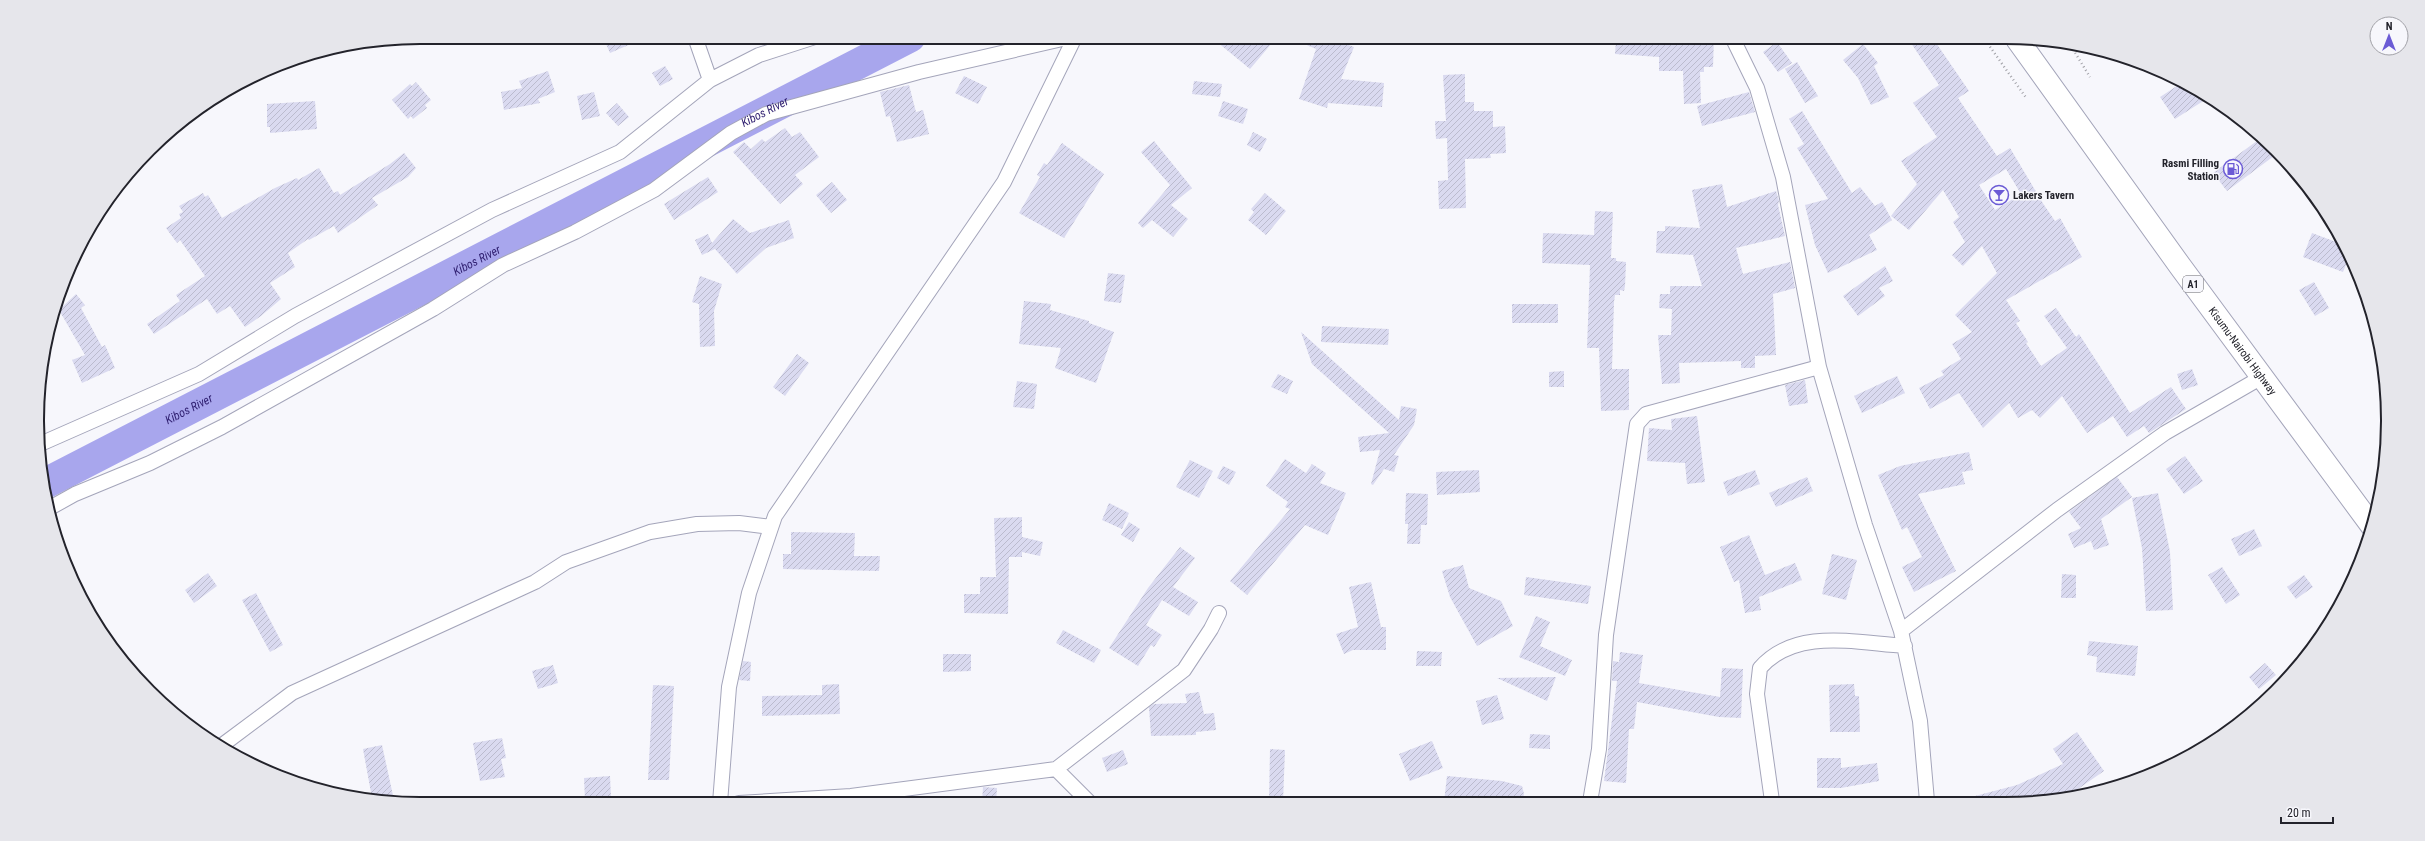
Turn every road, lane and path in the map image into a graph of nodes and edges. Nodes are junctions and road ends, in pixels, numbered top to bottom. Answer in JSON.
{"nodes":[{"id":1,"x":697,"y":44,"type":"edge"},
{"id":2,"x":793,"y":44,"type":"edge"},
{"id":3,"x":1041,"y":44,"type":"edge"},
{"id":4,"x":1072,"y":44,"type":"edge"},
{"id":5,"x":1735,"y":44,"type":"edge"},
{"id":6,"x":1989,"y":44,"type":"edge"},
{"id":7,"x":2021,"y":45,"type":"edge"},
{"id":8,"x":2074,"y":50,"type":"edge"},
{"id":9,"x":2090,"y":77,"type":"dead end"},
{"id":10,"x":710,"y":80,"type":"junction"},
{"id":11,"x":2027,"y":99,"type":"dead end"},
{"id":12,"x":1819,"y":367,"type":"junction"},
{"id":13,"x":2262,"y":377,"type":"junction"},
{"id":14,"x":45,"y":442,"type":"edge"},
{"id":15,"x":54,"y":505,"type":"edge"},
{"id":16,"x":2368,"y":519,"type":"edge"},
{"id":17,"x":771,"y":527,"type":"junction"},
{"id":18,"x":1219,"y":613,"type":"dead end"},
{"id":19,"x":1902,"y":631,"type":"junction"},
{"id":20,"x":1905,"y":646,"type":"junction"},
{"id":21,"x":225,"y":743,"type":"edge"},
{"id":22,"x":1056,"y":769,"type":"junction"},
{"id":23,"x":720,"y":797,"type":"edge"},
{"id":24,"x":835,"y":797,"type":"edge"},
{"id":25,"x":1084,"y":797,"type":"edge"},
{"id":26,"x":1591,"y":797,"type":"edge"},
{"id":27,"x":1771,"y":797,"type":"edge"},
{"id":28,"x":1927,"y":797,"type":"edge"}],
"edges":[{"from":1,"to":10,"type":"street"},
{"from":2,"to":10,"type":"street"},
{"from":3,"to":15,"type":"street"},
{"from":4,"to":17,"type":"street"},
{"from":5,"to":12,"type":"street"},
{"from":6,"to":11,"type":"path"},
{"from":7,"to":13,"type":"highway","name":"Kisumu-Nairobi Highway","number":"A1"},
{"from":8,"to":9,"type":"path"},
{"from":10,"to":14,"type":"street"},
{"from":12,"to":19,"type":"street"},
{"from":12,"to":26,"type":"street"},
{"from":13,"to":16,"type":"highway","name":"Kisumu-Nairobi Highway","number":"A1"},
{"from":13,"to":19,"type":"street"},
{"from":17,"to":21,"type":"street"},
{"from":17,"to":23,"type":"street"},
{"from":18,"to":22,"type":"street"},
{"from":19,"to":20,"type":"street"},
{"from":20,"to":27,"type":"street"},
{"from":20,"to":28,"type":"street"},
{"from":22,"to":24,"type":"street"},
{"from":22,"to":25,"type":"street"}]}
